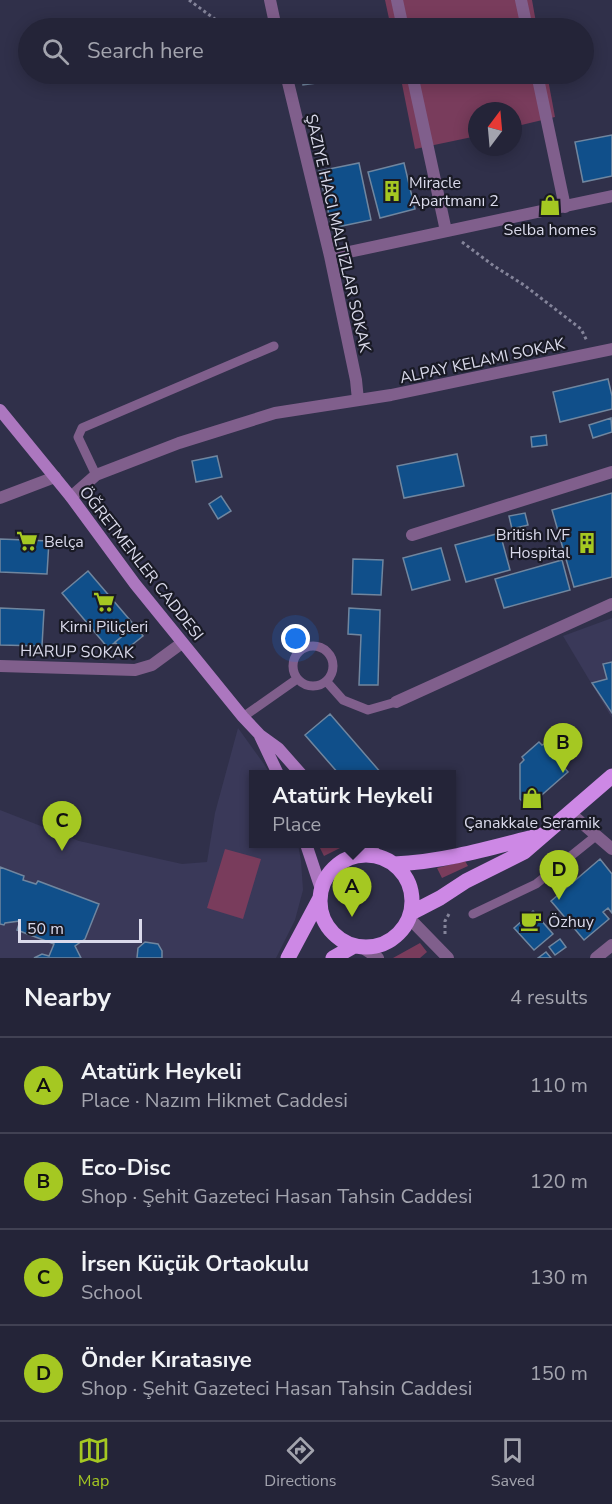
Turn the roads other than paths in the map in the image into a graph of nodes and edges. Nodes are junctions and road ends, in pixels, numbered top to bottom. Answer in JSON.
{"nodes":[{"id":1,"x":270,"y":0,"type":"edge"},
{"id":2,"x":397,"y":0,"type":"edge"},
{"id":3,"x":521,"y":0,"type":"edge"},
{"id":4,"x":274,"y":18,"type":"edge"},
{"id":5,"x":401,"y":18,"type":"edge"},
{"id":6,"x":525,"y":18,"type":"edge"},
{"id":7,"x":288,"y":84,"type":"edge"},
{"id":8,"x":414,"y":84,"type":"edge"},
{"id":9,"x":539,"y":84,"type":"edge"},
{"id":10,"x":612,"y":196,"type":"edge"},
{"id":11,"x":565,"y":207,"type":"junction"},
{"id":12,"x":446,"y":231,"type":"junction"},
{"id":13,"x":330,"y":256,"type":"junction"},
{"id":14,"x":274,"y":346,"type":"dead end"},
{"id":15,"x":612,"y":349,"type":"edge"},
{"id":16,"x":358,"y":400,"type":"junction"},
{"id":17,"x":0,"y":410,"type":"edge"},
{"id":18,"x":612,"y":471,"type":"edge"},
{"id":19,"x":96,"y":475,"type":"junction"},
{"id":20,"x":55,"y":477,"type":"junction"},
{"id":21,"x":71,"y":497,"type":"junction"},
{"id":22,"x":0,"y":498,"type":"edge"},
{"id":23,"x":412,"y":535,"type":"dead end"},
{"id":24,"x":612,"y":604,"type":"edge"},
{"id":25,"x":182,"y":643,"type":"junction"},
{"id":26,"x":0,"y":666,"type":"edge"},
{"id":27,"x":297,"y":679,"type":"junction"},
{"id":28,"x":327,"y":682,"type":"junction"},
{"id":29,"x":396,"y":702,"type":"joint"},
{"id":30,"x":243,"y":717,"type":"junction"},
{"id":31,"x":260,"y":735,"type":"junction"},
{"id":32,"x":276,"y":770,"type":"edge"},
{"id":33,"x":298,"y":770,"type":"edge"},
{"id":34,"x":612,"y":776,"type":"edge"},
{"id":35,"x":569,"y":812,"type":"junction"},
{"id":36,"x":544,"y":834,"type":"junction"},
{"id":37,"x":597,"y":836,"type":"junction"},
{"id":38,"x":307,"y":848,"type":"edge"},
{"id":39,"x":371,"y":848,"type":"edge"},
{"id":40,"x":612,"y":849,"type":"edge"},
{"id":41,"x":378,"y":856,"type":"junction"},
{"id":42,"x":394,"y":864,"type":"junction"},
{"id":43,"x":321,"y":894,"type":"junction"},
{"id":44,"x":473,"y":914,"type":"dead end"},
{"id":45,"x":410,"y":916,"type":"junction"},
{"id":46,"x":612,"y":945,"type":"edge"},
{"id":47,"x":358,"y":947,"type":"junction"},
{"id":48,"x":445,"y":954,"type":"edge"},
{"id":49,"x":288,"y":958,"type":"edge"},
{"id":50,"x":333,"y":958,"type":"edge"},
{"id":51,"x":378,"y":958,"type":"edge"},
{"id":52,"x":596,"y":958,"type":"edge"}],
"edges":[{"from":1,"to":4,"type":"street"},
{"from":2,"to":5,"type":"street"},
{"from":3,"to":6,"type":"street"},
{"from":7,"to":13,"type":"street"},
{"from":8,"to":12,"type":"street"},
{"from":9,"to":11,"type":"street"},
{"from":10,"to":11,"type":"street"},
{"from":11,"to":12,"type":"street"},
{"from":12,"to":13,"type":"street"},
{"from":13,"to":16,"type":"street"},
{"from":14,"to":19,"type":"lane"},
{"from":15,"to":16,"type":"street","name":"ALPAY KELAMI SOKAK"},
{"from":16,"to":19,"type":"street","name":"ALPAY KELAMI SOKAK"},
{"from":17,"to":20,"type":"main road","name":"ÖĞRETMENLER CADDESI"},
{"from":18,"to":23,"type":"street"},
{"from":19,"to":21,"type":"street"},
{"from":20,"to":21,"type":"main road","name":"ÖĞRETMENLER CADDESI"},
{"from":20,"to":22,"type":"street"},
{"from":21,"to":25,"type":"main road","name":"ÖĞRETMENLER CADDESI"},
{"from":24,"to":29,"type":"street"},
{"from":25,"to":26,"type":"street","name":"HARUP SOKAK"},
{"from":25,"to":30,"type":"main road","name":"ÖĞRETMENLER CADDESI"},
{"from":27,"to":28,"type":"lane"},
{"from":27,"to":28,"type":"lane"},
{"from":27,"to":30,"type":"lane"},
{"from":28,"to":29,"type":"lane"},
{"from":30,"to":31,"type":"main road","name":"ÖĞRETMENLER CADDESI"},
{"from":31,"to":32,"type":"main road","name":"ÖĞRETMENLER CADDESI"},
{"from":31,"to":33,"type":"main road","name":"ÖĞRETMENLER CADDESI"},
{"from":34,"to":35,"type":"main road"},
{"from":35,"to":36,"type":"main road"},
{"from":35,"to":37,"type":"street"},
{"from":36,"to":42,"type":"main road"},
{"from":36,"to":45,"type":"main road"},
{"from":37,"to":40,"type":"street"},
{"from":37,"to":44,"type":"lane"},
{"from":38,"to":43,"type":"main road"},
{"from":39,"to":41,"type":"main road"},
{"from":41,"to":42,"type":"main road"},
{"from":41,"to":43,"type":"main road"},
{"from":42,"to":45,"type":"main road"},
{"from":43,"to":47,"type":"main road"},
{"from":43,"to":49,"type":"main road"},
{"from":45,"to":47,"type":"main road"},
{"from":45,"to":48,"type":"street"},
{"from":46,"to":52,"type":"street"},
{"from":47,"to":50,"type":"main road"},
{"from":47,"to":51,"type":"street"}]}
